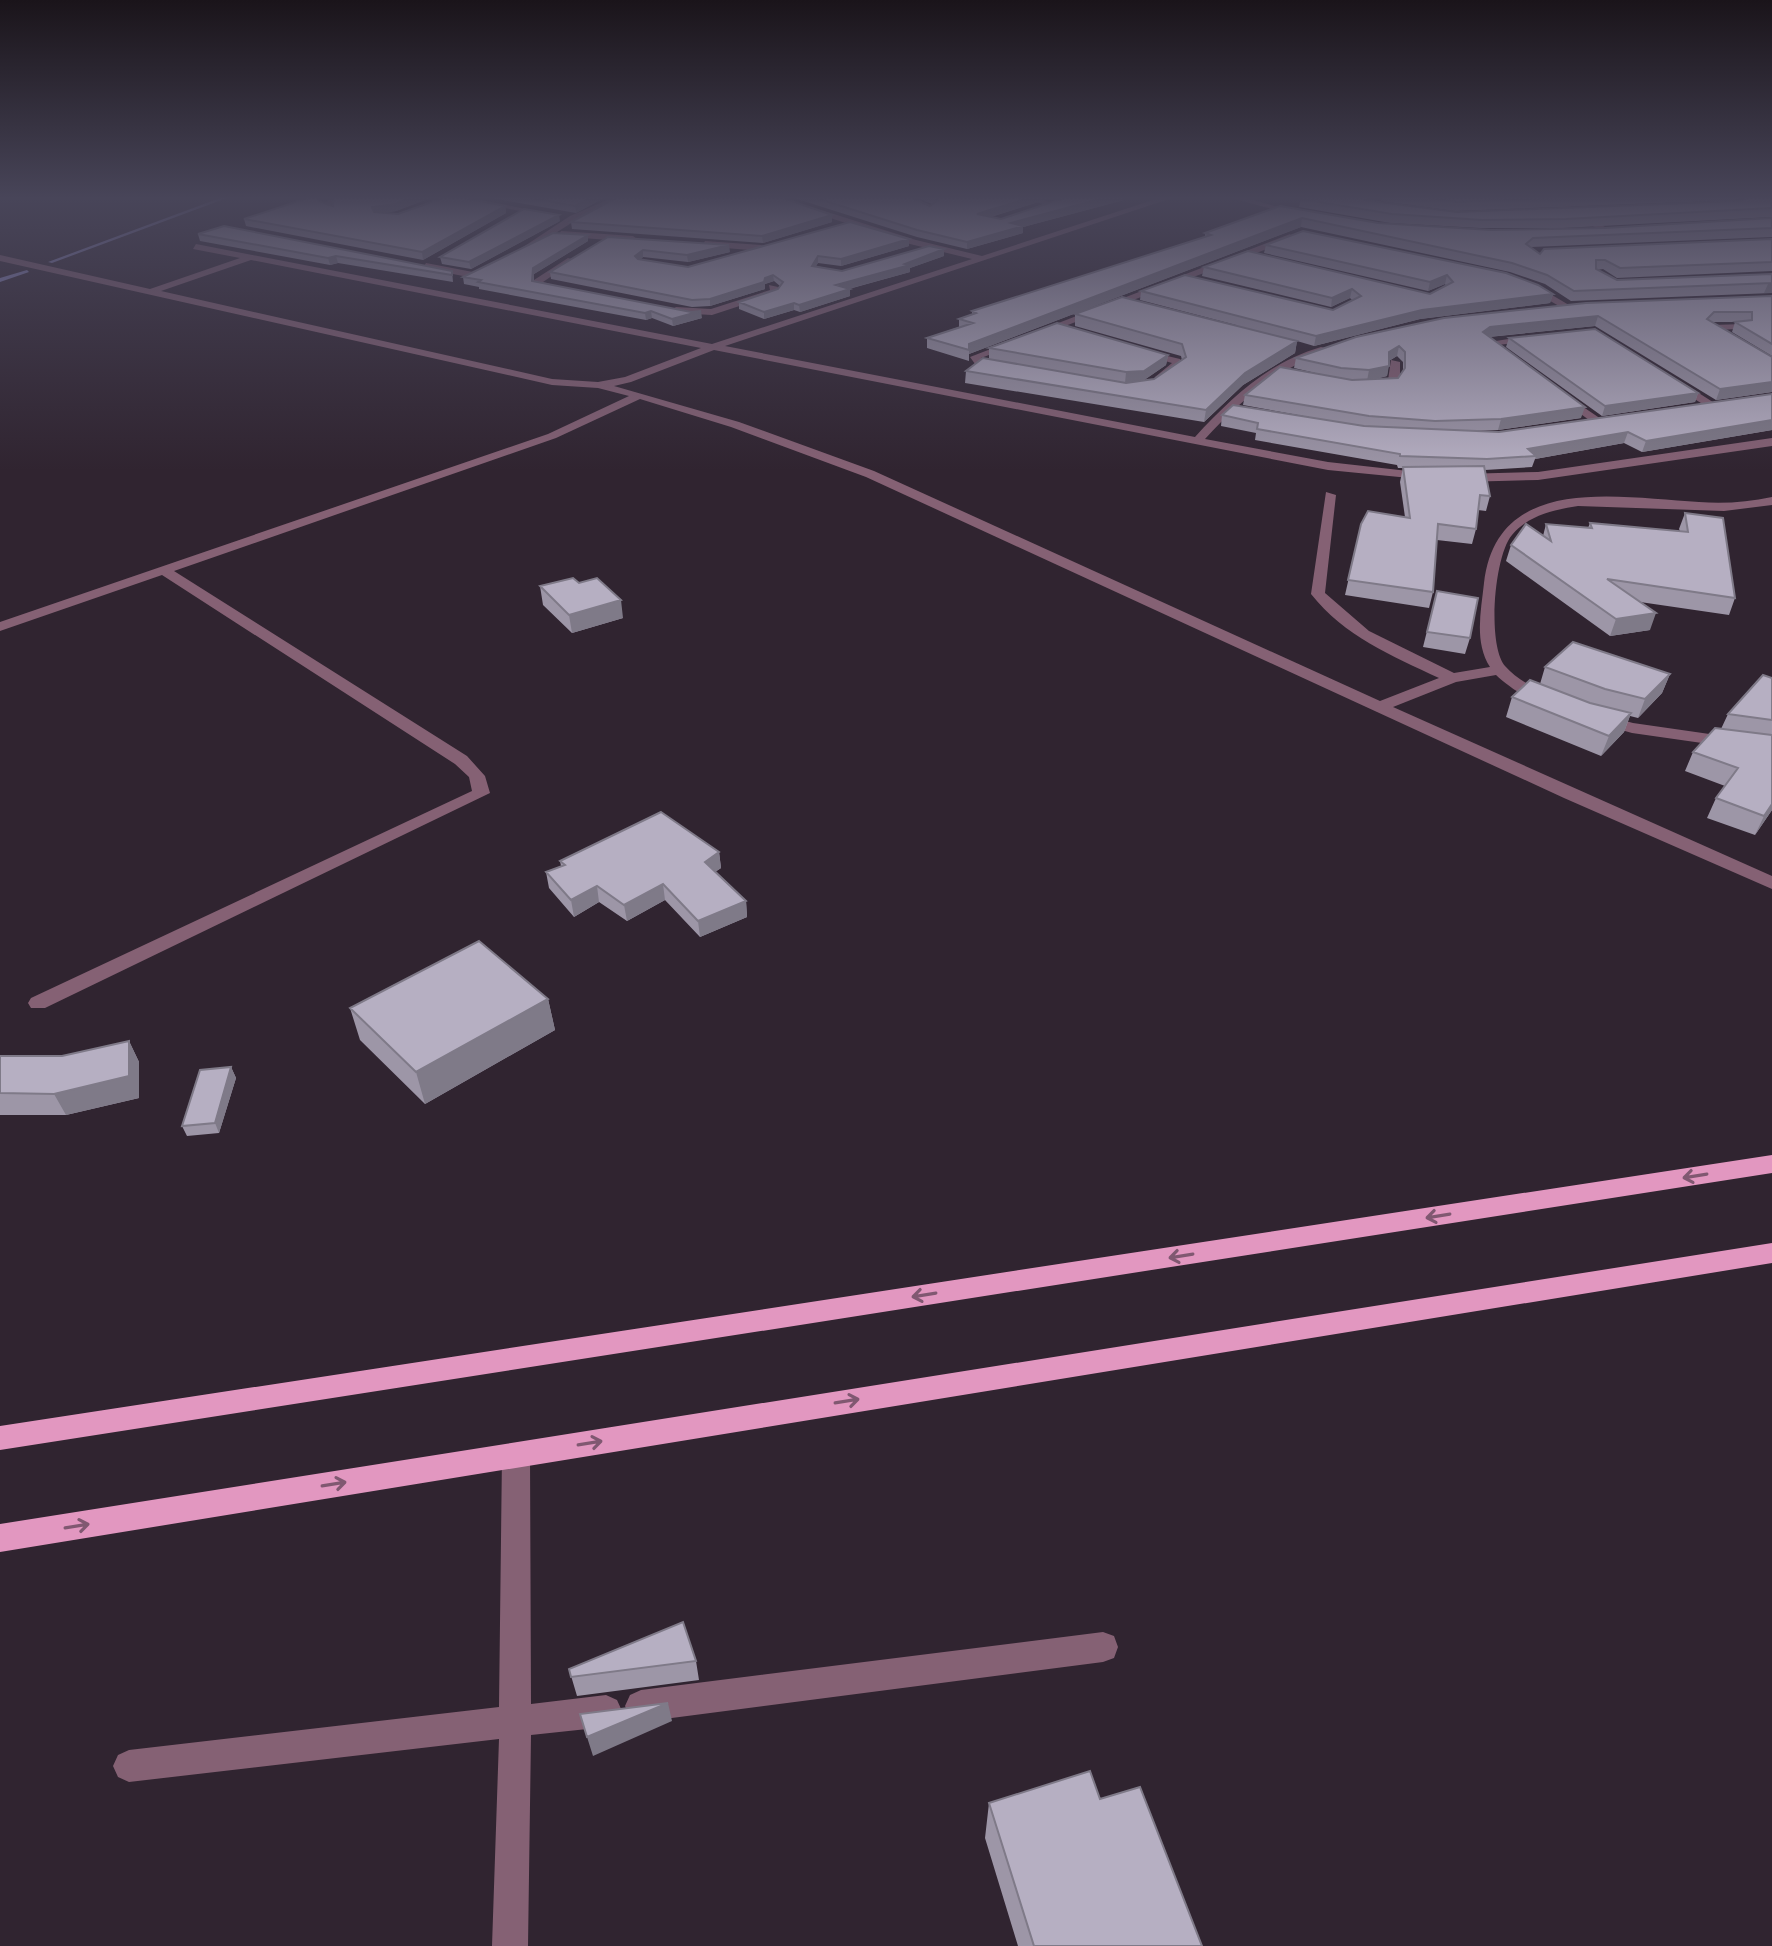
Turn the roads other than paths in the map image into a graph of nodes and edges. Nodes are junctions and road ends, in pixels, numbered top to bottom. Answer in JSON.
{"nodes":[{"id":1,"x":143,"y":289,"type":"edge"},
{"id":2,"x":159,"y":289,"type":"edge"},
{"id":3,"x":406,"y":289,"type":"edge"},
{"id":4,"x":438,"y":289,"type":"edge"},
{"id":5,"x":555,"y":289,"type":"edge"},
{"id":6,"x":775,"y":289,"type":"edge"},
{"id":7,"x":892,"y":289,"type":"edge"},
{"id":8,"x":1156,"y":289,"type":"edge"},
{"id":9,"x":1539,"y":289,"type":"edge"},
{"id":10,"x":153,"y":291,"type":"junction"},
{"id":11,"x":571,"y":292,"type":"edge"},
{"id":12,"x":427,"y":293,"type":"junction"},
{"id":13,"x":1122,"y":302,"type":"junction"},
{"id":14,"x":1137,"y":306,"type":"edge"},
{"id":15,"x":1585,"y":307,"type":"edge"},
{"id":16,"x":662,"y":308,"type":"edge"},
{"id":17,"x":1569,"y":308,"type":"junction"},
{"id":18,"x":1542,"y":310,"type":"edge"},
{"id":19,"x":1742,"y":326,"type":"edge"},
{"id":20,"x":1058,"y":327,"type":"junction"},
{"id":21,"x":1071,"y":331,"type":"edge"},
{"id":22,"x":1543,"y":337,"type":"edge"},
{"id":23,"x":713,"y":347,"type":"junction"},
{"id":24,"x":1127,"y":347,"type":"edge"},
{"id":25,"x":1299,"y":348,"type":"edge"},
{"id":26,"x":1327,"y":348,"type":"edge"},
{"id":27,"x":1314,"y":352,"type":"junction"},
{"id":28,"x":1513,"y":361,"type":"edge"},
{"id":29,"x":1395,"y":362,"type":"edge"},
{"id":30,"x":1772,"y":364,"type":"edge"},
{"id":31,"x":1275,"y":370,"type":"junction"},
{"id":32,"x":1020,"y":371,"type":"edge"},
{"id":33,"x":1290,"y":373,"type":"edge"},
{"id":34,"x":1661,"y":374,"type":"edge"},
{"id":35,"x":598,"y":385,"type":"junction"},
{"id":36,"x":1362,"y":386,"type":"edge"},
{"id":37,"x":1147,"y":387,"type":"edge"},
{"id":38,"x":1550,"y":388,"type":"edge"},
{"id":39,"x":640,"y":395,"type":"junction"},
{"id":40,"x":1728,"y":404,"type":"edge"},
{"id":41,"x":1713,"y":406,"type":"junction"},
{"id":42,"x":1226,"y":408,"type":"junction"},
{"id":43,"x":1699,"y":409,"type":"edge"},
{"id":44,"x":1240,"y":411,"type":"edge"},
{"id":45,"x":1614,"y":421,"type":"edge"},
{"id":46,"x":1600,"y":423,"type":"junction"},
{"id":47,"x":1585,"y":425,"type":"edge"},
{"id":48,"x":1197,"y":441,"type":"junction"},
{"id":49,"x":1772,"y":442,"type":"edge"},
{"id":50,"x":1330,"y":495,"type":"dead end"},
{"id":51,"x":1772,"y":501,"type":"edge"},
{"id":52,"x":163,"y":570,"type":"junction"},
{"id":53,"x":0,"y":627,"type":"edge"},
{"id":54,"x":1497,"y":670,"type":"junction"},
{"id":55,"x":1452,"y":678,"type":"junction"},
{"id":56,"x":1561,"y":705,"type":"edge"},
{"id":57,"x":1380,"y":707,"type":"junction"},
{"id":58,"x":1590,"y":716,"type":"edge"},
{"id":59,"x":1772,"y":748,"type":"edge"},
{"id":60,"x":1772,"y":883,"type":"edge"},
{"id":61,"x":38,"y":1003,"type":"dead end"},
{"id":62,"x":1772,"y":1164,"type":"edge"},
{"id":63,"x":1772,"y":1253,"type":"edge"},
{"id":64,"x":0,"y":1438,"type":"edge"},
{"id":65,"x":516,"y":1455,"type":"junction"},
{"id":66,"x":0,"y":1538,"type":"edge"},
{"id":67,"x":1103,"y":1647,"type":"dead end"},
{"id":68,"x":515,"y":1723,"type":"junction"},
{"id":69,"x":129,"y":1766,"type":"dead end"},
{"id":70,"x":510,"y":1946,"type":"edge"}],
"edges":[{"from":1,"to":10,"type":"street"},
{"from":2,"to":10,"type":"street"},
{"from":3,"to":12,"type":"street"},
{"from":4,"to":12,"type":"street"},
{"from":5,"to":11,"type":"street"},
{"from":6,"to":16,"type":"street"},
{"from":7,"to":23,"type":"street"},
{"from":8,"to":13,"type":"street"},
{"from":9,"to":17,"type":"street"},
{"from":10,"to":35,"type":"street"},
{"from":12,"to":23,"type":"street"},
{"from":13,"to":14,"type":"street"},
{"from":13,"to":20,"type":"street"},
{"from":15,"to":17,"type":"street"},
{"from":17,"to":18,"type":"street"},
{"from":19,"to":30,"type":"street"},
{"from":20,"to":21,"type":"street"},
{"from":20,"to":32,"type":"street"},
{"from":22,"to":28,"type":"street"},
{"from":23,"to":35,"type":"street"},
{"from":23,"to":48,"type":"street"},
{"from":24,"to":37,"type":"street"},
{"from":25,"to":27,"type":"street"},
{"from":26,"to":27,"type":"street"},
{"from":27,"to":31,"type":"street"},
{"from":29,"to":36,"type":"street"},
{"from":31,"to":33,"type":"street"},
{"from":31,"to":42,"type":"street"},
{"from":34,"to":41,"type":"street"},
{"from":35,"to":39,"type":"street"},
{"from":38,"to":46,"type":"street"},
{"from":39,"to":52,"type":"street"},
{"from":39,"to":57,"type":"street"},
{"from":40,"to":41,"type":"street"},
{"from":41,"to":43,"type":"street"},
{"from":42,"to":44,"type":"street"},
{"from":42,"to":48,"type":"street"},
{"from":45,"to":46,"type":"street"},
{"from":46,"to":47,"type":"street"},
{"from":48,"to":49,"type":"street"},
{"from":50,"to":55,"type":"street"},
{"from":51,"to":54,"type":"street"},
{"from":52,"to":53,"type":"street"},
{"from":52,"to":61,"type":"street"},
{"from":54,"to":55,"type":"street"},
{"from":54,"to":56,"type":"street"},
{"from":55,"to":57,"type":"street"},
{"from":57,"to":60,"type":"street"},
{"from":58,"to":59,"type":"street"},
{"from":62,"to":64,"type":"main road","one_way":true},
{"from":65,"to":63,"type":"main road","one_way":true},
{"from":66,"to":65,"type":"main road","one_way":true},
{"from":65,"to":68,"type":"street"},
{"from":67,"to":68,"type":"street"},
{"from":68,"to":69,"type":"street"},
{"from":68,"to":70,"type":"street"}]}
